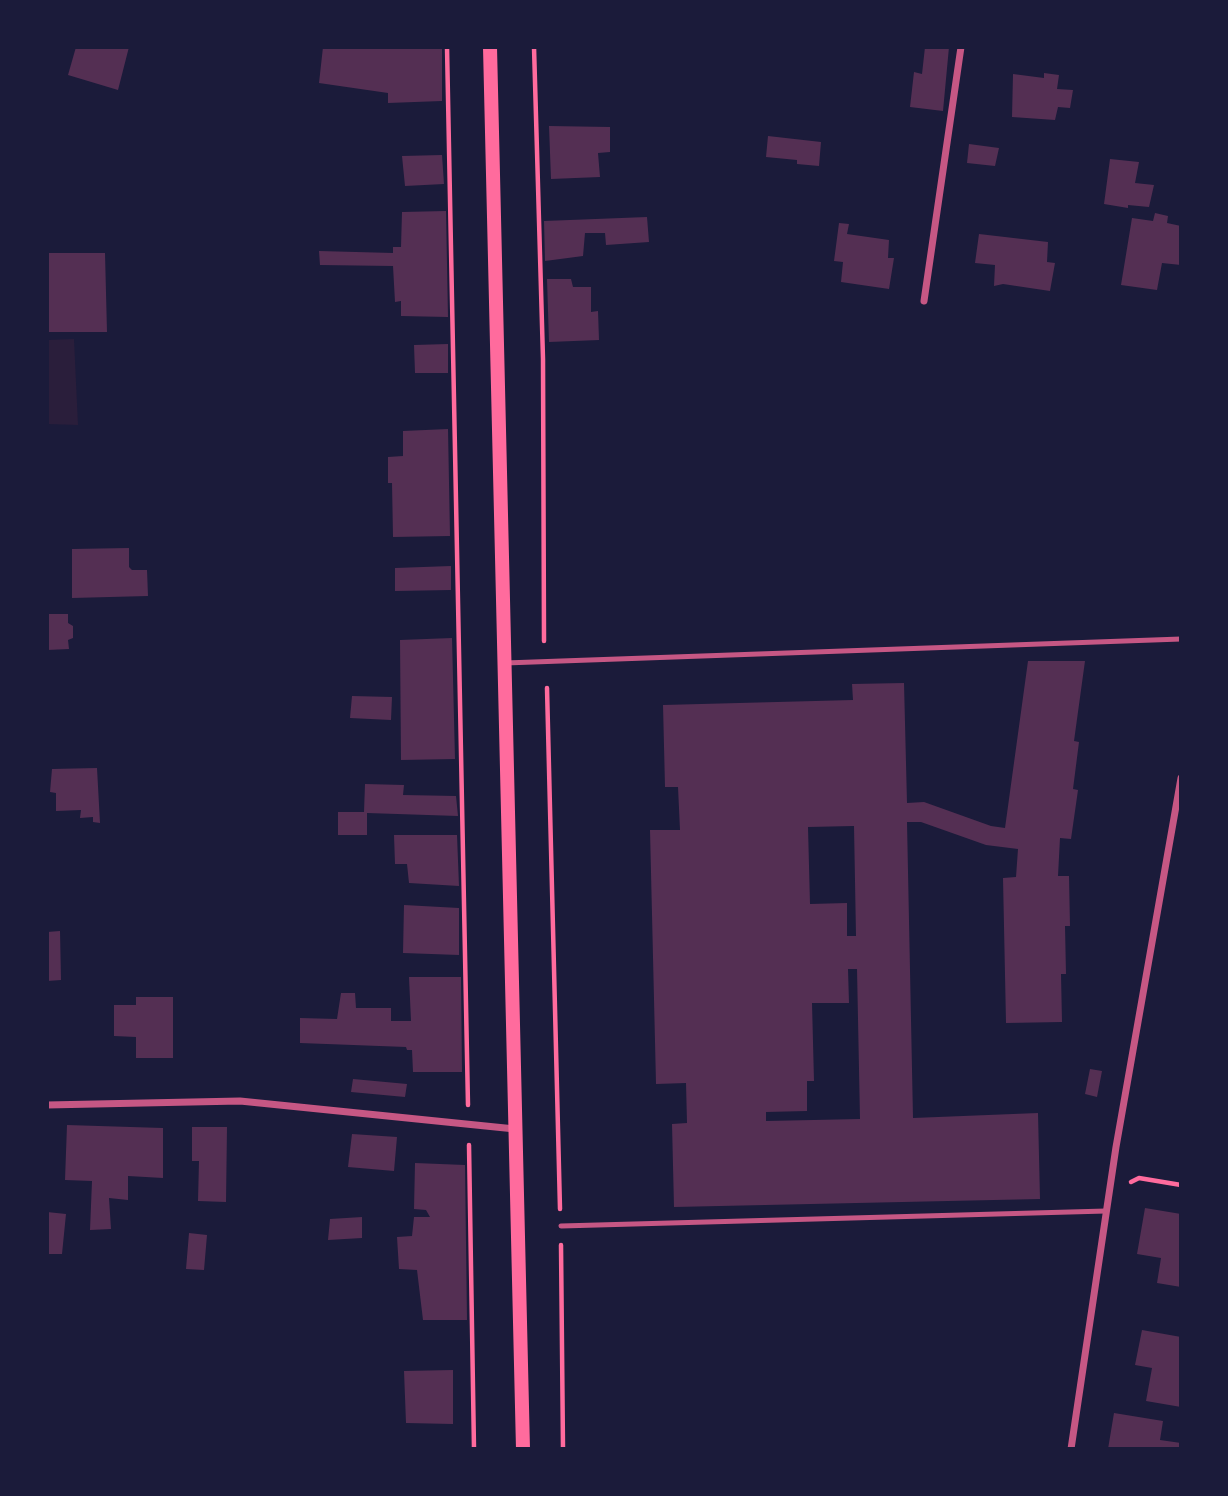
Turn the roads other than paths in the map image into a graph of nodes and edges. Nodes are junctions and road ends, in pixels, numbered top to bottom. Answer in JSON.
{"nodes":[{"id":1,"x":490,"y":47,"type":"edge"},
{"id":2,"x":961,"y":47,"type":"edge"},
{"id":3,"x":924,"y":301,"type":"dead end"},
{"id":4,"x":1181,"y":639,"type":"edge"},
{"id":5,"x":504,"y":663,"type":"junction"},
{"id":6,"x":1181,"y":778,"type":"edge"},
{"id":7,"x":47,"y":1105,"type":"edge"},
{"id":8,"x":515,"y":1129,"type":"junction"},
{"id":9,"x":1106,"y":1211,"type":"junction"},
{"id":10,"x":561,"y":1226,"type":"road end"},
{"id":11,"x":523,"y":1449,"type":"edge"},
{"id":12,"x":1071,"y":1449,"type":"edge"}],
"edges":[{"from":1,"to":5,"type":"main road"},
{"from":2,"to":3,"type":"street"},
{"from":4,"to":5,"type":"lane"},
{"from":5,"to":8,"type":"main road"},
{"from":6,"to":9,"type":"street"},
{"from":7,"to":8,"type":"street"},
{"from":8,"to":11,"type":"main road"},
{"from":9,"to":10,"type":"lane"},
{"from":9,"to":12,"type":"street"}]}
